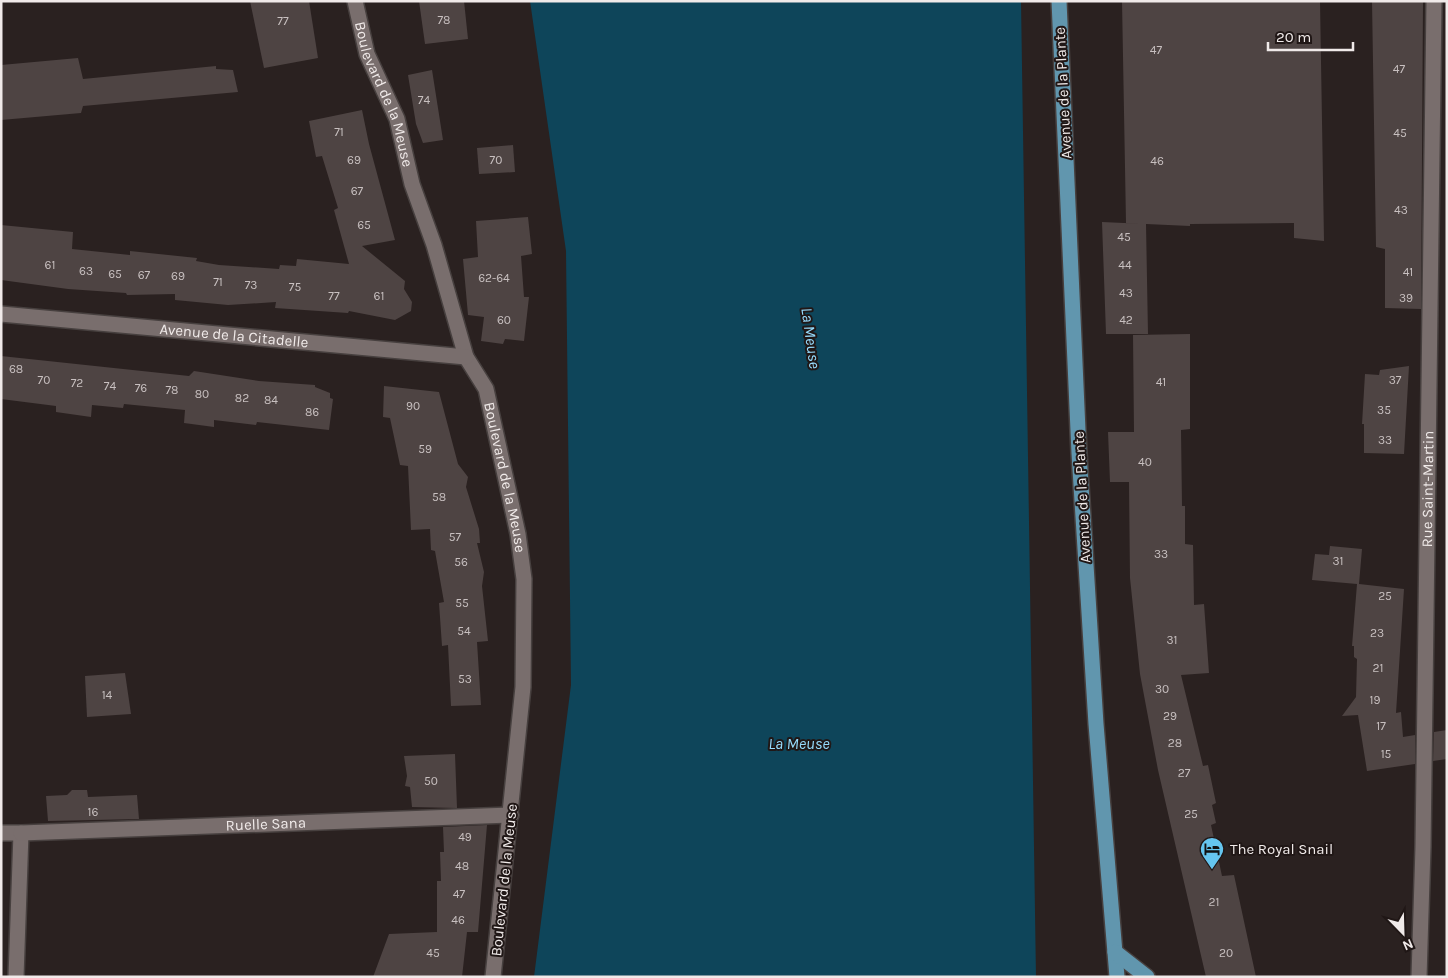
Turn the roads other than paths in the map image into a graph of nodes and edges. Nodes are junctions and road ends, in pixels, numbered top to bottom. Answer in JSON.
{"nodes":[{"id":1,"x":355,"y":1,"type":"edge"},
{"id":2,"x":1059,"y":1,"type":"edge"},
{"id":3,"x":1434,"y":1,"type":"edge"},
{"id":4,"x":1,"y":314,"type":"edge"},
{"id":5,"x":466,"y":357,"type":"junction"},
{"id":6,"x":511,"y":815,"type":"junction"},
{"id":7,"x":1,"y":833,"type":"edge"},
{"id":8,"x":21,"y":833,"type":"junction"},
{"id":9,"x":1115,"y":952,"type":"junction"},
{"id":10,"x":16,"y":977,"type":"edge"},
{"id":11,"x":493,"y":977,"type":"edge"},
{"id":12,"x":1117,"y":977,"type":"edge"},
{"id":13,"x":1147,"y":977,"type":"edge"},
{"id":14,"x":1419,"y":977,"type":"edge"}],
"edges":[{"from":1,"to":5,"type":"street","name":"Boulevard de la Meuse"},
{"from":2,"to":9,"type":"main road","name":"Avenue de la Plante"},
{"from":3,"to":14,"type":"street","name":"Rue Saint-Martin"},
{"from":4,"to":5,"type":"street","name":"Avenue de la Citadelle"},
{"from":5,"to":6,"type":"street","name":"Boulevard de la Meuse"},
{"from":6,"to":8,"type":"street","name":"Ruelle Sana"},
{"from":6,"to":11,"type":"street","name":"Boulevard de la Meuse"},
{"from":7,"to":8,"type":"street","name":"Ruelle Sana"},
{"from":8,"to":10,"type":"street"},
{"from":9,"to":12,"type":"main road","name":"Avenue de la Plante"},
{"from":9,"to":13,"type":"main road"}]}
